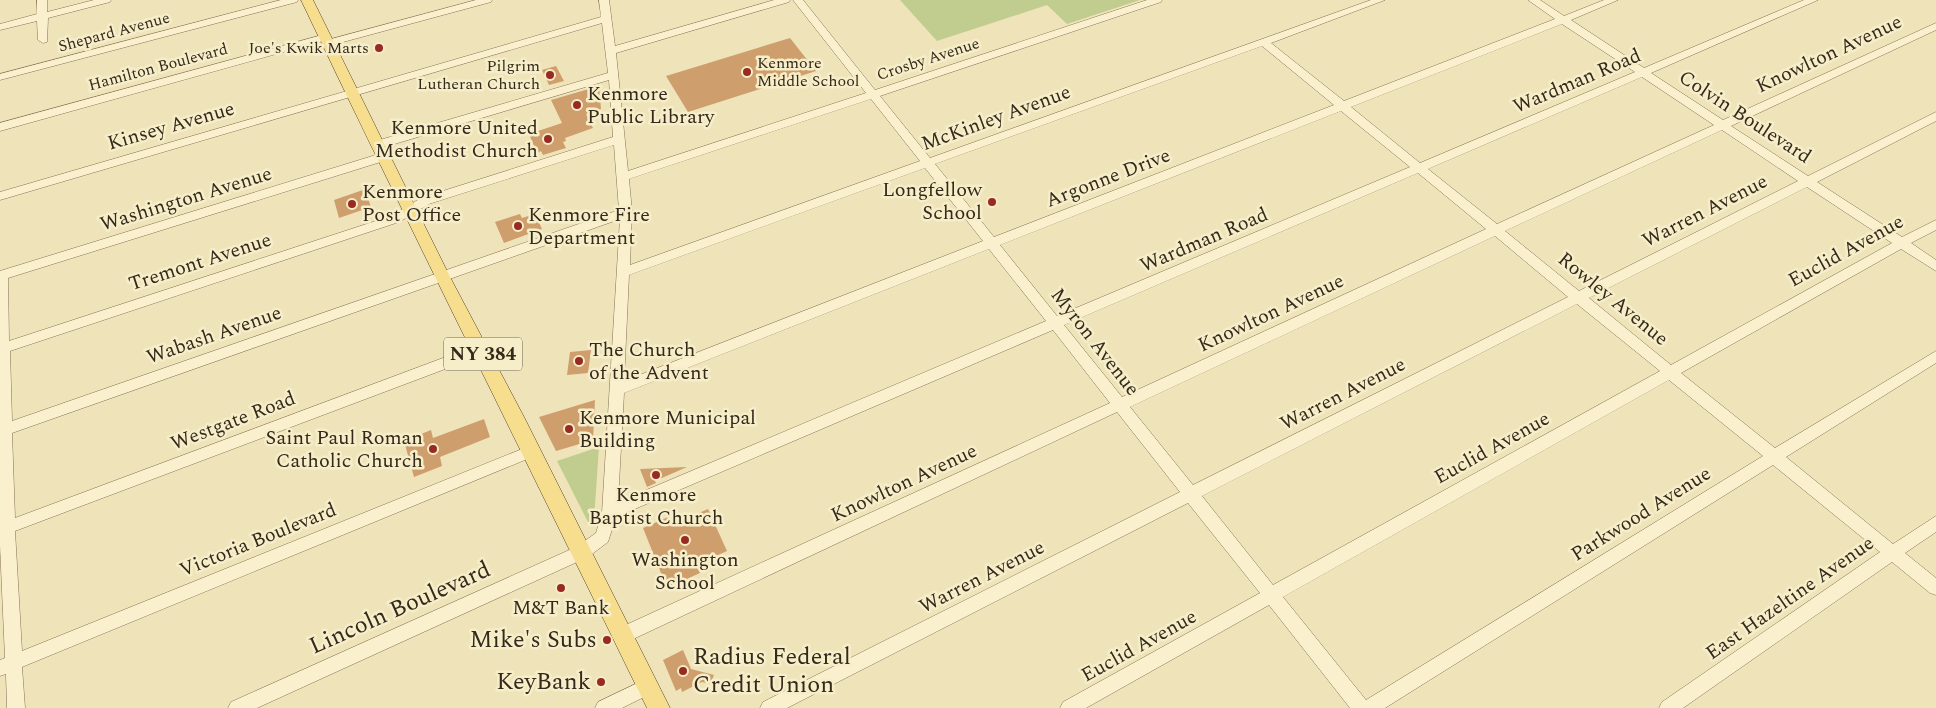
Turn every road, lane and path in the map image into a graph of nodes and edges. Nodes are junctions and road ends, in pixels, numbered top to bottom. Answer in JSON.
{"nodes":[{"id":1,"x":42,"y":0,"type":"edge"},
{"id":2,"x":106,"y":0,"type":"edge"},
{"id":3,"x":293,"y":0,"type":"edge"},
{"id":4,"x":307,"y":0,"type":"edge"},
{"id":5,"x":487,"y":0,"type":"edge"},
{"id":6,"x":604,"y":0,"type":"edge"},
{"id":7,"x":785,"y":0,"type":"edge"},
{"id":8,"x":798,"y":0,"type":"edge"},
{"id":9,"x":1157,"y":0,"type":"edge"},
{"id":10,"x":1380,"y":0,"type":"edge"},
{"id":11,"x":1533,"y":0,"type":"edge"},
{"id":12,"x":1613,"y":0,"type":"edge"},
{"id":13,"x":1813,"y":0,"type":"edge"},
{"id":14,"x":43,"y":16,"type":"junction"},
{"id":15,"x":606,"y":19,"type":"junction"},
{"id":16,"x":1564,"y":20,"type":"junction"},
{"id":17,"x":1936,"y":26,"type":"edge"},
{"id":18,"x":0,"y":27,"type":"edge"},
{"id":19,"x":43,"y":40,"type":"dead end"},
{"id":20,"x":327,"y":40,"type":"junction"},
{"id":21,"x":1264,"y":42,"type":"junction"},
{"id":22,"x":610,"y":51,"type":"junction"},
{"id":23,"x":1643,"y":73,"type":"junction"},
{"id":24,"x":613,"y":75,"type":"junction"},
{"id":25,"x":0,"y":77,"type":"edge"},
{"id":26,"x":352,"y":92,"type":"junction"},
{"id":27,"x":873,"y":94,"type":"junction"},
{"id":28,"x":1344,"y":106,"type":"junction"},
{"id":29,"x":1936,"y":116,"type":"edge"},
{"id":30,"x":1723,"y":125,"type":"junction"},
{"id":31,"x":0,"y":127,"type":"edge"},
{"id":32,"x":619,"y":139,"type":"junction"},
{"id":33,"x":380,"y":151,"type":"junction"},
{"id":34,"x":927,"y":162,"type":"junction"},
{"id":35,"x":1420,"y":168,"type":"junction"},
{"id":36,"x":623,"y":177,"type":"junction"},
{"id":37,"x":1808,"y":182,"type":"junction"},
{"id":38,"x":0,"y":196,"type":"edge"},
{"id":39,"x":411,"y":210,"type":"junction"},
{"id":40,"x":626,"y":212,"type":"junction"},
{"id":41,"x":1936,"y":224,"type":"edge"},
{"id":42,"x":1496,"y":230,"type":"junction"},
{"id":43,"x":991,"y":243,"type":"junction"},
{"id":44,"x":1902,"y":243,"type":"junction"},
{"id":45,"x":1936,"y":266,"type":"edge"},
{"id":46,"x":624,"y":272,"type":"junction"},
{"id":47,"x":0,"y":276,"type":"edge"},
{"id":48,"x":442,"y":277,"type":"junction"},
{"id":49,"x":1579,"y":298,"type":"junction"},
{"id":50,"x":1055,"y":324,"type":"junction"},
{"id":51,"x":2,"y":348,"type":"edge"},
{"id":52,"x":480,"y":350,"type":"junction"},
{"id":53,"x":1936,"y":356,"type":"edge"},
{"id":54,"x":1670,"y":372,"type":"junction"},
{"id":55,"x":616,"y":390,"type":"junction"},
{"id":56,"x":1120,"y":405,"type":"junction"},
{"id":57,"x":2,"y":430,"type":"edge"},
{"id":58,"x":532,"y":451,"type":"junction"},
{"id":59,"x":1774,"y":456,"type":"junction"},
{"id":60,"x":1191,"y":494,"type":"junction"},
{"id":61,"x":610,"y":513,"type":"junction"},
{"id":62,"x":1936,"y":522,"type":"edge"},
{"id":63,"x":3,"y":528,"type":"edge"},
{"id":64,"x":582,"y":552,"type":"junction"},
{"id":65,"x":1892,"y":553,"type":"junction"},
{"id":66,"x":1936,"y":588,"type":"edge"},
{"id":67,"x":1271,"y":595,"type":"junction"},
{"id":68,"x":623,"y":635,"type":"junction"},
{"id":69,"x":7,"y":666,"type":"edge"},
{"id":70,"x":648,"y":686,"type":"junction"},
{"id":71,"x":16,"y":708,"type":"edge"},
{"id":72,"x":237,"y":708,"type":"edge"},
{"id":73,"x":604,"y":708,"type":"edge"},
{"id":74,"x":659,"y":708,"type":"edge"},
{"id":75,"x":769,"y":708,"type":"edge"},
{"id":76,"x":1069,"y":708,"type":"edge"},
{"id":77,"x":1361,"y":708,"type":"edge"},
{"id":78,"x":1369,"y":708,"type":"edge"},
{"id":79,"x":1668,"y":708,"type":"edge"}],
"edges":[{"from":1,"to":14,"type":"street"},
{"from":2,"to":14,"type":"street"},
{"from":3,"to":25,"type":"street","name":"Shepard Avenue"},
{"from":4,"to":20,"type":"main road","number":"NY 384"},
{"from":5,"to":20,"type":"street","name":"Hamilton Boulevard"},
{"from":6,"to":15,"type":"street","name":"Lincoln Boulevard"},
{"from":7,"to":22,"type":"street"},
{"from":8,"to":27,"type":"street","name":"Myron Avenue"},
{"from":9,"to":27,"type":"street","name":"Crosby Avenue"},
{"from":10,"to":21,"type":"street","name":"McKinley Avenue"},
{"from":11,"to":16,"type":"street","name":"Colvin Boulevard"},
{"from":12,"to":16,"type":"street","name":"Argonne Drive"},
{"from":13,"to":23,"type":"street","name":"Wardman Road"},
{"from":14,"to":18,"type":"street"},
{"from":14,"to":19,"type":"street"},
{"from":15,"to":22,"type":"street","name":"Lincoln Boulevard"},
{"from":15,"to":26,"type":"street","name":"Kinsey Avenue"},
{"from":16,"to":23,"type":"street","name":"Colvin Boulevard"},
{"from":16,"to":28,"type":"street","name":"Argonne Drive"},
{"from":17,"to":30,"type":"street","name":"Knowlton Avenue"},
{"from":20,"to":26,"type":"main road","number":"NY 384"},
{"from":20,"to":31,"type":"street","name":"Hamilton Boulevard"},
{"from":21,"to":28,"type":"street","name":"Rowley Avenue"},
{"from":21,"to":34,"type":"street","name":"McKinley Avenue"},
{"from":22,"to":24,"type":"street","name":"Lincoln Boulevard"},
{"from":23,"to":30,"type":"street","name":"Colvin Boulevard"},
{"from":23,"to":35,"type":"street","name":"Wardman Road"},
{"from":24,"to":32,"type":"street","name":"Lincoln Boulevard"},
{"from":24,"to":33,"type":"street"},
{"from":26,"to":33,"type":"main road","number":"NY 384"},
{"from":26,"to":38,"type":"street","name":"Kinsey Avenue"},
{"from":27,"to":34,"type":"street","name":"Myron Avenue"},
{"from":27,"to":36,"type":"street","name":"Crosby Avenue"},
{"from":28,"to":35,"type":"street","name":"Rowley Avenue"},
{"from":28,"to":43,"type":"street","name":"Argonne Drive"},
{"from":29,"to":37,"type":"street","name":"Warren Avenue"},
{"from":30,"to":37,"type":"street","name":"Colvin Boulevard"},
{"from":30,"to":42,"type":"street","name":"Knowlton Avenue"},
{"from":32,"to":36,"type":"street","name":"Lincoln Boulevard"},
{"from":32,"to":39,"type":"street","name":"Tremont Avenue"},
{"from":33,"to":39,"type":"main road","number":"NY 384"},
{"from":33,"to":47,"type":"street","name":"Washington Avenue"},
{"from":34,"to":43,"type":"street","name":"Myron Avenue"},
{"from":34,"to":46,"type":"street","name":"McKinley Avenue"},
{"from":35,"to":42,"type":"street","name":"Rowley Avenue"},
{"from":35,"to":50,"type":"street","name":"Wardman Road"},
{"from":36,"to":40,"type":"street","name":"Lincoln Boulevard"},
{"from":37,"to":44,"type":"street","name":"Colvin Boulevard"},
{"from":37,"to":49,"type":"street","name":"Warren Avenue"},
{"from":39,"to":48,"type":"main road","number":"NY 384"},
{"from":39,"to":51,"type":"street","name":"Tremont Avenue"},
{"from":40,"to":46,"type":"street","name":"Lincoln Boulevard"},
{"from":40,"to":48,"type":"street","name":"Wabash Avenue"},
{"from":41,"to":44,"type":"street","name":"Euclid Avenue"},
{"from":42,"to":49,"type":"street","name":"Rowley Avenue"},
{"from":42,"to":56,"type":"street","name":"Knowlton Avenue"},
{"from":43,"to":50,"type":"street","name":"Myron Avenue"},
{"from":43,"to":55,"type":"street","name":"Argonne Drive"},
{"from":44,"to":45,"type":"street","name":"Colvin Boulevard"},
{"from":44,"to":54,"type":"street","name":"Euclid Avenue"},
{"from":46,"to":55,"type":"street","name":"Lincoln Boulevard"},
{"from":47,"to":51,"type":"street"},
{"from":48,"to":52,"type":"main road","number":"NY 384"},
{"from":48,"to":57,"type":"street","name":"Wabash Avenue"},
{"from":49,"to":54,"type":"street","name":"Rowley Avenue"},
{"from":49,"to":60,"type":"street","name":"Warren Avenue"},
{"from":50,"to":56,"type":"street","name":"Myron Avenue"},
{"from":50,"to":61,"type":"street","name":"Wardman Road"},
{"from":51,"to":57,"type":"street"},
{"from":52,"to":58,"type":"main road","number":"NY 384"},
{"from":52,"to":63,"type":"street","name":"Westgate Road"},
{"from":53,"to":59,"type":"street","name":"Parkwood Avenue"},
{"from":54,"to":59,"type":"street","name":"Rowley Avenue"},
{"from":54,"to":67,"type":"street","name":"Euclid Avenue"},
{"from":55,"to":61,"type":"street","name":"Lincoln Boulevard"},
{"from":56,"to":60,"type":"street","name":"Myron Avenue"},
{"from":56,"to":68,"type":"street","name":"Knowlton Avenue"},
{"from":57,"to":63,"type":"street"},
{"from":58,"to":64,"type":"main road","number":"NY 384"},
{"from":58,"to":69,"type":"street","name":"Victoria Boulevard"},
{"from":59,"to":65,"type":"street","name":"Rowley Avenue"},
{"from":59,"to":78,"type":"street","name":"Parkwood Avenue"},
{"from":60,"to":67,"type":"street","name":"Myron Avenue"},
{"from":60,"to":75,"type":"street","name":"Warren Avenue"},
{"from":61,"to":64,"type":"street","name":"Lincoln Boulevard"},
{"from":62,"to":65,"type":"street","name":"East Hazeltine Avenue"},
{"from":63,"to":69,"type":"street"},
{"from":64,"to":68,"type":"main road","number":"NY 384"},
{"from":64,"to":72,"type":"street","name":"Lincoln Boulevard"},
{"from":65,"to":66,"type":"street","name":"Rowley Avenue"},
{"from":65,"to":79,"type":"street","name":"East Hazeltine Avenue"},
{"from":67,"to":76,"type":"street","name":"Euclid Avenue"},
{"from":67,"to":77,"type":"street","name":"Myron Avenue"},
{"from":68,"to":70,"type":"main road","number":"NY 384"},
{"from":69,"to":71,"type":"street"},
{"from":70,"to":73,"type":"street"},
{"from":70,"to":74,"type":"main road","number":"NY 384"}]}
